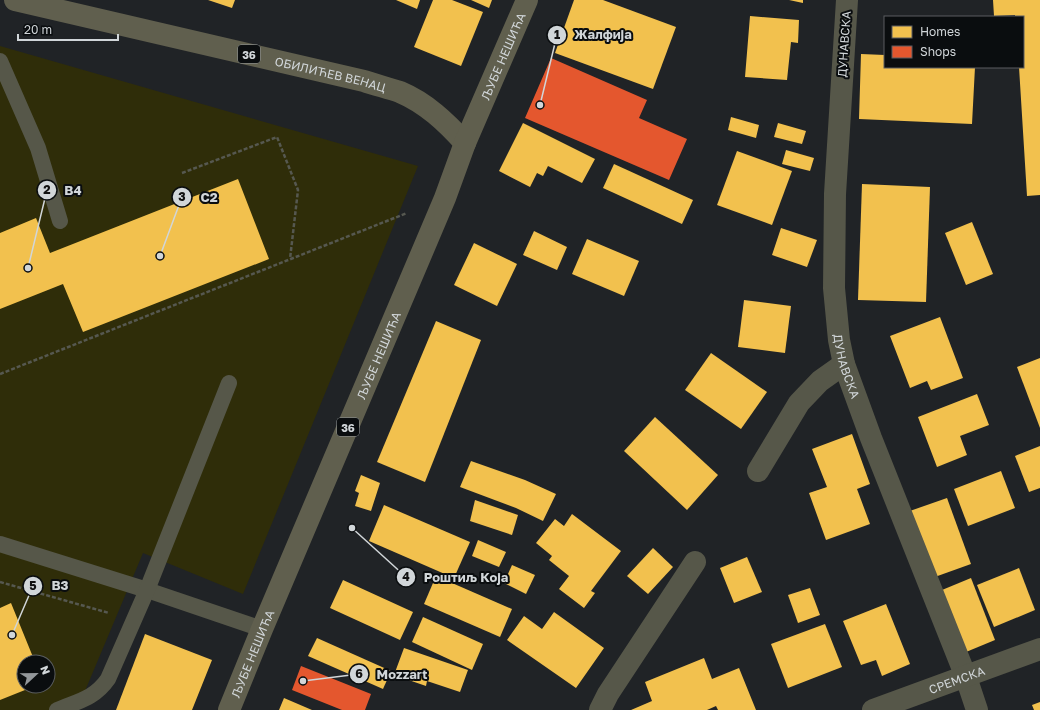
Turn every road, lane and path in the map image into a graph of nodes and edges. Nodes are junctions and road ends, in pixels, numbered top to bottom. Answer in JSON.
{"nodes":[{"id":1,"x":15,"y":0,"type":"edge"},
{"id":2,"x":526,"y":0,"type":"edge"},
{"id":3,"x":847,"y":0,"type":"edge"},
{"id":4,"x":0,"y":61,"type":"edge"},
{"id":5,"x":465,"y":143,"type":"junction"},
{"id":6,"x":182,"y":173,"type":"dead end"},
{"id":7,"x":445,"y":198,"type":"junction"},
{"id":8,"x":60,"y":221,"type":"dead end"},
{"id":9,"x":290,"y":259,"type":"junction"},
{"id":10,"x":844,"y":364,"type":"junction"},
{"id":11,"x":0,"y":374,"type":"edge"},
{"id":12,"x":229,"y":383,"type":"dead end"},
{"id":13,"x":758,"y":470,"type":"dead end"},
{"id":14,"x":0,"y":544,"type":"edge"},
{"id":15,"x":695,"y":562,"type":"dead end"},
{"id":16,"x":0,"y":582,"type":"edge"},
{"id":17,"x":147,"y":590,"type":"junction"},
{"id":18,"x":134,"y":620,"type":"junction"},
{"id":19,"x":262,"y":630,"type":"junction"},
{"id":20,"x":1040,"y":649,"type":"edge"},
{"id":21,"x":966,"y":677,"type":"junction"},
{"id":22,"x":57,"y":710,"type":"edge"},
{"id":23,"x":229,"y":710,"type":"edge"},
{"id":24,"x":600,"y":710,"type":"edge"},
{"id":25,"x":873,"y":710,"type":"edge"},
{"id":26,"x":977,"y":710,"type":"edge"}],
"edges":[{"from":1,"to":5,"type":"main road","name":"ОБИЛИЋЕВ ВЕНАЦ","number":"36"},
{"from":2,"to":5,"type":"main road","name":"ЉУБЕ НЕШИЋА","number":"36"},
{"from":3,"to":10,"type":"street","name":"ДУНАВСКА"},
{"from":4,"to":8,"type":"lane"},
{"from":5,"to":7,"type":"main road","name":"ЉУБЕ НЕШИЋА","number":"36"},
{"from":6,"to":9,"type":"path"},
{"from":7,"to":9,"type":"path"},
{"from":7,"to":19,"type":"main road","name":"ЉУБЕ НЕШИЋА","number":"36"},
{"from":9,"to":11,"type":"path"},
{"from":10,"to":13,"type":"street"},
{"from":10,"to":21,"type":"street","name":"ДУНАВСКА"},
{"from":12,"to":17,"type":"lane"},
{"from":14,"to":17,"type":"lane"},
{"from":15,"to":24,"type":"street"},
{"from":16,"to":18,"type":"path"},
{"from":17,"to":18,"type":"lane"},
{"from":17,"to":19,"type":"lane"},
{"from":18,"to":22,"type":"lane"},
{"from":19,"to":23,"type":"main road","name":"ЉУБЕ НЕШИЋА","number":"36"},
{"from":20,"to":21,"type":"street","name":"СРЕМСКА"},
{"from":21,"to":25,"type":"street","name":"СРЕМСКА"},
{"from":21,"to":26,"type":"street","name":"ДУНАВСКА"}]}
